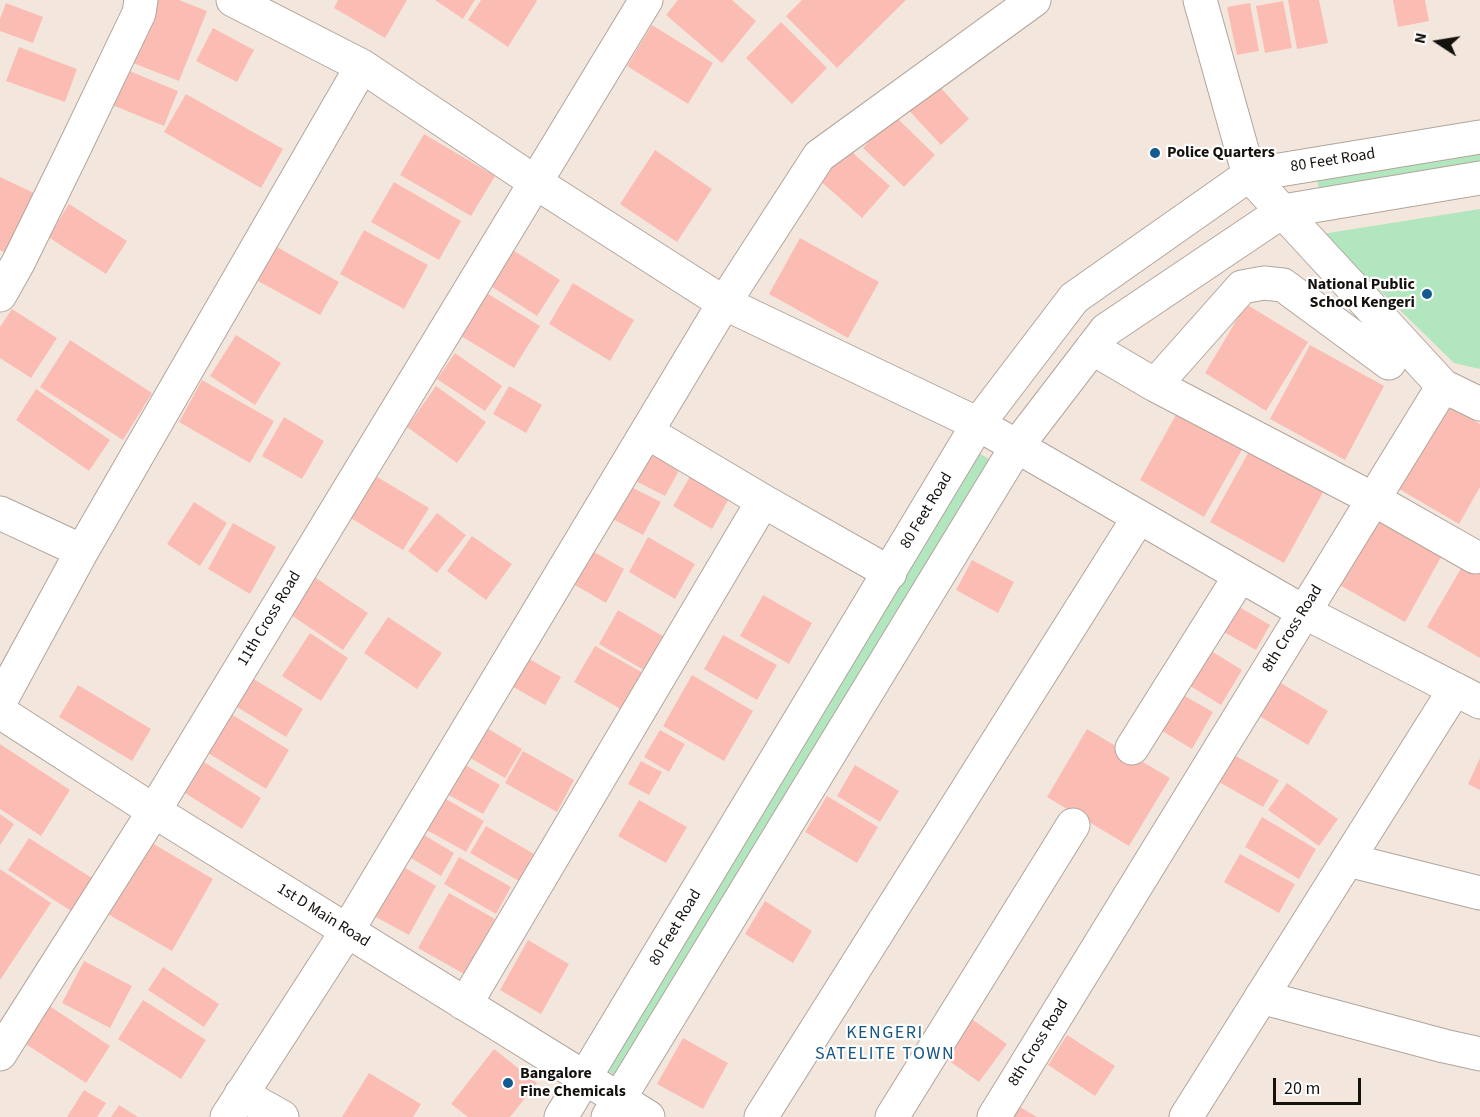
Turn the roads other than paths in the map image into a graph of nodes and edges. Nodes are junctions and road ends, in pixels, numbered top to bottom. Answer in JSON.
{"nodes":[{"id":1,"x":141,"y":0,"type":"edge"},
{"id":2,"x":233,"y":0,"type":"edge"},
{"id":3,"x":644,"y":0,"type":"edge"},
{"id":4,"x":1034,"y":0,"type":"edge"},
{"id":5,"x":1200,"y":0,"type":"edge"},
{"id":6,"x":362,"y":66,"type":"junction"},
{"id":7,"x":1480,"y":137,"type":"edge"},
{"id":8,"x":1249,"y":175,"type":"junction"},
{"id":9,"x":1480,"y":178,"type":"edge"},
{"id":10,"x":535,"y":182,"type":"junction"},
{"id":11,"x":1283,"y":212,"type":"junction"},
{"id":12,"x":0,"y":295,"type":"edge"},
{"id":13,"x":724,"y":303,"type":"junction"},
{"id":14,"x":1092,"y":348,"type":"junction"},
{"id":15,"x":1389,"y":363,"type":"dead end"},
{"id":16,"x":1155,"y":385,"type":"junction"},
{"id":17,"x":1465,"y":393,"type":"edge"},
{"id":18,"x":978,"y":424,"type":"junction"},
{"id":19,"x":647,"y":432,"type":"junction"},
{"id":20,"x":1017,"y":446,"type":"junction"},
{"id":21,"x":1373,"y":500,"type":"junction"},
{"id":22,"x":763,"y":501,"type":"junction"},
{"id":23,"x":0,"y":513,"type":"edge"},
{"id":24,"x":1139,"y":517,"type":"junction"},
{"id":25,"x":82,"y":551,"type":"junction"},
{"id":26,"x":1475,"y":557,"type":"dead end"},
{"id":27,"x":890,"y":573,"type":"junction"},
{"id":28,"x":1240,"y":576,"type":"junction"},
{"id":29,"x":1304,"y":612,"type":"junction"},
{"id":30,"x":1468,"y":695,"type":"edge"},
{"id":31,"x":0,"y":702,"type":"edge"},
{"id":32,"x":0,"y":712,"type":"edge"},
{"id":33,"x":1132,"y":748,"type":"dead end"},
{"id":34,"x":153,"y":810,"type":"junction"},
{"id":35,"x":1073,"y":825,"type":"dead end"},
{"id":36,"x":1348,"y":860,"type":"junction"},
{"id":37,"x":1480,"y":893,"type":"edge"},
{"id":38,"x":347,"y":931,"type":"junction"},
{"id":39,"x":1261,"y":997,"type":"junction"},
{"id":40,"x":463,"y":1003,"type":"junction"},
{"id":41,"x":0,"y":1054,"type":"edge"},
{"id":42,"x":1480,"y":1054,"type":"edge"},
{"id":43,"x":585,"y":1079,"type":"junction"},
{"id":44,"x":234,"y":1105,"type":"edge"},
{"id":45,"x":613,"y":1108,"type":"edge"},
{"id":46,"x":282,"y":1117,"type":"edge"},
{"id":47,"x":561,"y":1117,"type":"edge"},
{"id":48,"x":648,"y":1117,"type":"edge"},
{"id":49,"x":761,"y":1117,"type":"edge"},
{"id":50,"x":892,"y":1117,"type":"edge"},
{"id":51,"x":994,"y":1117,"type":"edge"},
{"id":52,"x":1186,"y":1117,"type":"edge"}],
"edges":[{"from":1,"to":12,"type":"street"},
{"from":2,"to":6,"type":"street"},
{"from":3,"to":10,"type":"street","name":"11th Cross Road"},
{"from":4,"to":13,"type":"street"},
{"from":5,"to":8,"type":"street"},
{"from":6,"to":10,"type":"street"},
{"from":6,"to":25,"type":"street"},
{"from":7,"to":8,"type":"street","name":"80 Feet Road"},
{"from":8,"to":11,"type":"street","name":"8th Cross Road"},
{"from":8,"to":18,"type":"street","name":"80 Feet Road"},
{"from":9,"to":11,"type":"street"},
{"from":10,"to":13,"type":"street"},
{"from":10,"to":34,"type":"street","name":"11th Cross Road"},
{"from":11,"to":14,"type":"street"},
{"from":11,"to":17,"type":"street","name":"8th Cross Road"},
{"from":13,"to":18,"type":"street"},
{"from":13,"to":19,"type":"street"},
{"from":14,"to":16,"type":"street"},
{"from":14,"to":20,"type":"street"},
{"from":15,"to":16,"type":"street"},
{"from":16,"to":21,"type":"street"},
{"from":17,"to":21,"type":"street","name":"8th Cross Road"},
{"from":18,"to":20,"type":"street"},
{"from":18,"to":27,"type":"street","name":"80 Feet Road"},
{"from":19,"to":22,"type":"street"},
{"from":19,"to":38,"type":"street"},
{"from":20,"to":24,"type":"street"},
{"from":20,"to":45,"type":"street"},
{"from":21,"to":26,"type":"street"},
{"from":21,"to":29,"type":"street","name":"8th Cross Road"},
{"from":22,"to":27,"type":"street"},
{"from":22,"to":40,"type":"street"},
{"from":23,"to":25,"type":"street"},
{"from":24,"to":28,"type":"street"},
{"from":24,"to":49,"type":"street"},
{"from":25,"to":31,"type":"street"},
{"from":27,"to":43,"type":"street","name":"80 Feet Road"},
{"from":28,"to":29,"type":"street"},
{"from":28,"to":33,"type":"street"},
{"from":29,"to":30,"type":"street"},
{"from":29,"to":51,"type":"street","name":"8th Cross Road"},
{"from":30,"to":36,"type":"street"},
{"from":32,"to":34,"type":"street","name":"1st D Main Road"},
{"from":34,"to":38,"type":"street","name":"1st D Main Road"},
{"from":34,"to":41,"type":"street","name":"11th Cross Road"},
{"from":35,"to":50,"type":"street"},
{"from":36,"to":37,"type":"street"},
{"from":36,"to":39,"type":"street"},
{"from":38,"to":40,"type":"street","name":"1st D Main Road"},
{"from":38,"to":44,"type":"street"},
{"from":39,"to":42,"type":"street"},
{"from":39,"to":52,"type":"street"},
{"from":40,"to":43,"type":"street","name":"1st D Main Road"},
{"from":43,"to":45,"type":"street","name":"1st D Main Road"},
{"from":43,"to":47,"type":"street","name":"80 Feet Road"},
{"from":44,"to":46,"type":"street"},
{"from":45,"to":48,"type":"street","name":"1st D Main Road"}]}
